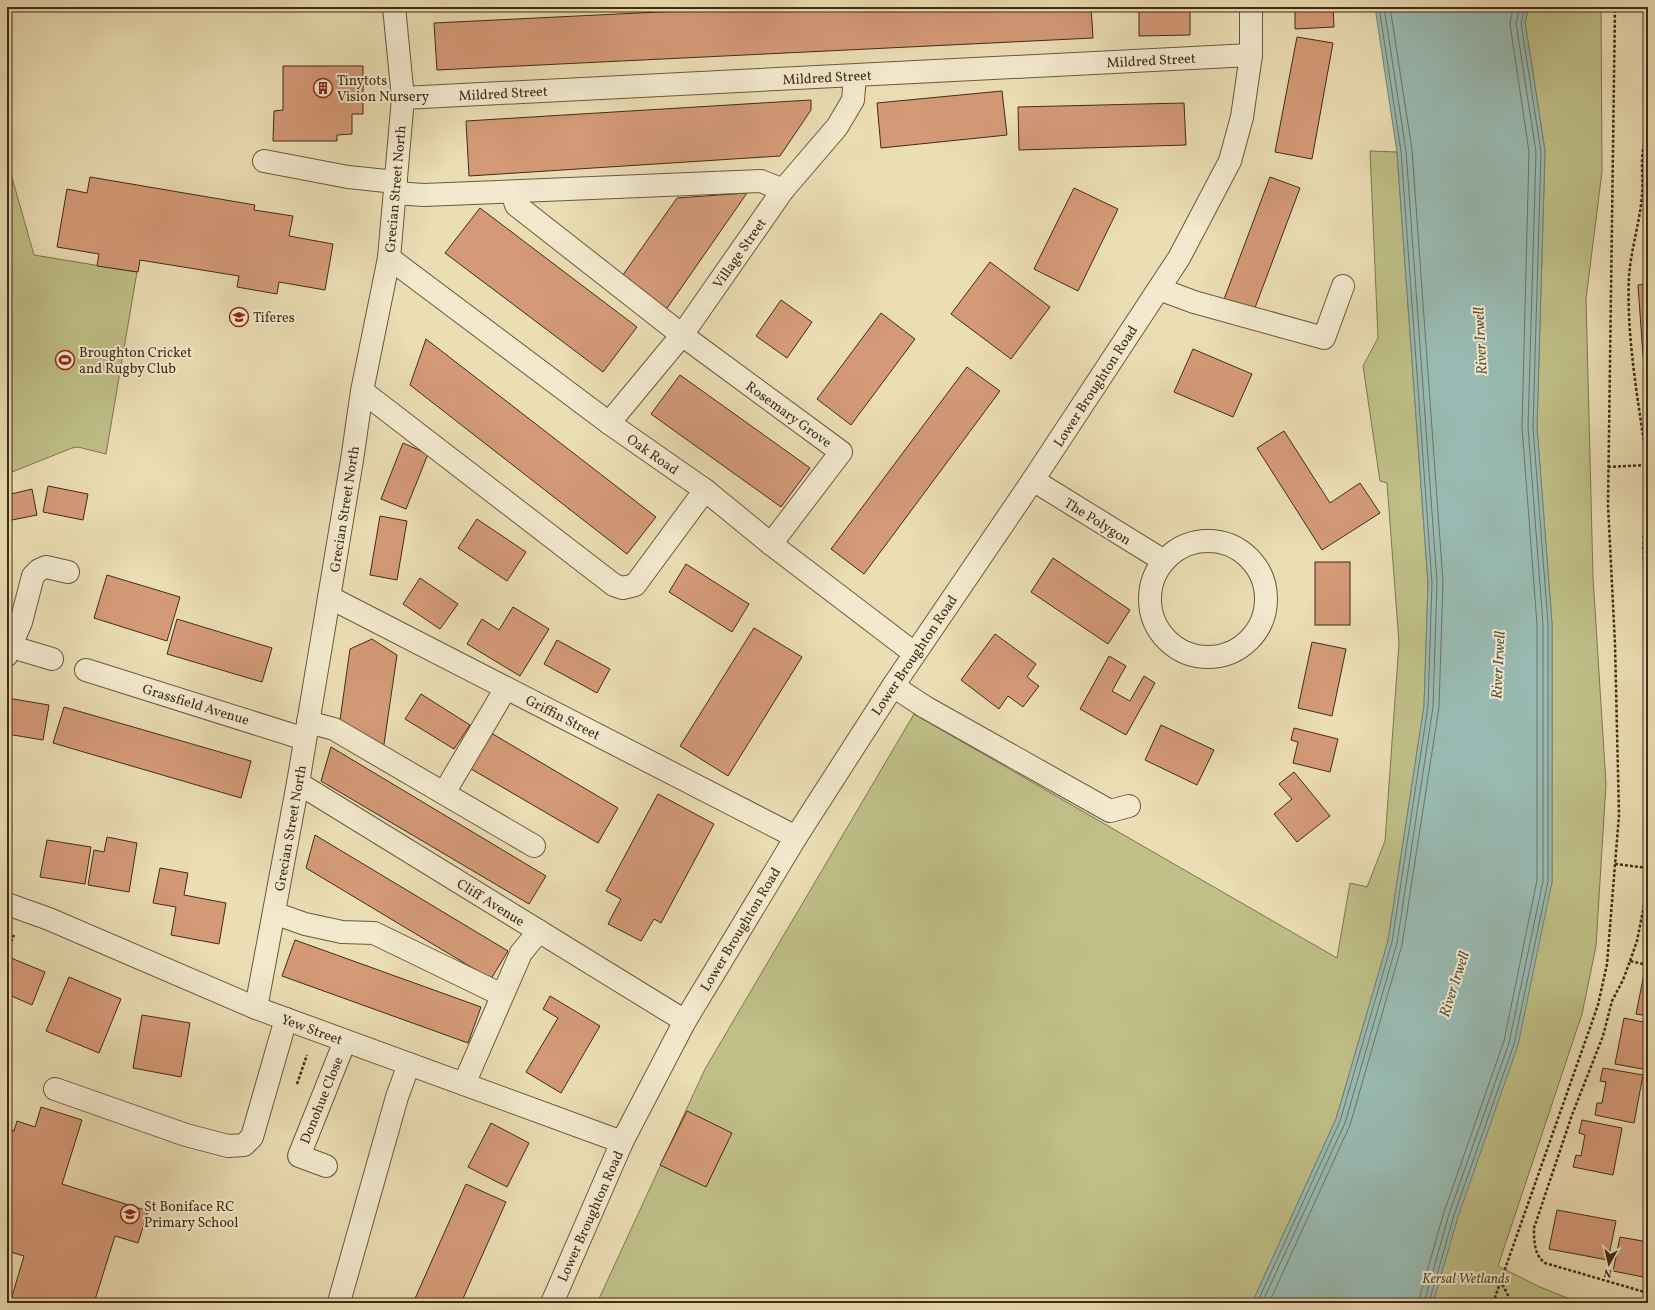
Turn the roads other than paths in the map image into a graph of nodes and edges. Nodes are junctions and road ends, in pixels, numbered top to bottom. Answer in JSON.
{"nodes":[{"id":1,"x":394,"y":7,"type":"edge"},
{"id":2,"x":1251,"y":7,"type":"edge"},
{"id":3,"x":1251,"y":55,"type":"junction"},
{"id":4,"x":855,"y":76,"type":"junction"},
{"id":5,"x":403,"y":98,"type":"junction"},
{"id":6,"x":264,"y":161,"type":"dead end"},
{"id":7,"x":396,"y":188,"type":"junction"},
{"id":8,"x":783,"y":190,"type":"junction"},
{"id":9,"x":512,"y":192,"type":"junction"},
{"id":10,"x":389,"y":258,"type":"junction"},
{"id":11,"x":1343,"y":286,"type":"dead end"},
{"id":12,"x":1159,"y":289,"type":"junction"},
{"id":13,"x":682,"y":335,"type":"junction"},
{"id":14,"x":362,"y":391,"type":"junction"},
{"id":15,"x":609,"y":423,"type":"junction"},
{"id":16,"x":1033,"y":480,"type":"junction"},
{"id":17,"x":705,"y":490,"type":"junction"},
{"id":18,"x":771,"y":544,"type":"junction"},
{"id":19,"x":1164,"y":561,"type":"junction"},
{"id":20,"x":68,"y":572,"type":"dead end"},
{"id":21,"x":329,"y":597,"type":"junction"},
{"id":22,"x":9,"y":651,"type":"edge"},
{"id":23,"x":914,"y":653,"type":"junction"},
{"id":24,"x":52,"y":659,"type":"dead end"},
{"id":25,"x":86,"y":670,"type":"dead end"},
{"id":26,"x":893,"y":686,"type":"junction"},
{"id":27,"x":506,"y":688,"type":"junction"},
{"id":28,"x":307,"y":730,"type":"junction"},
{"id":29,"x":298,"y":783,"type":"junction"},
{"id":30,"x":444,"y":793,"type":"junction"},
{"id":31,"x":1129,"y":806,"type":"dead end"},
{"id":32,"x":796,"y":837,"type":"junction"},
{"id":33,"x":534,"y":846,"type":"dead end"},
{"id":34,"x":7,"y":904,"type":"edge"},
{"id":35,"x":274,"y":913,"type":"junction"},
{"id":36,"x":539,"y":931,"type":"junction"},
{"id":37,"x":502,"y":995,"type":"junction"},
{"id":38,"x":256,"y":1008,"type":"junction"},
{"id":39,"x":286,"y":1019,"type":"junction"},
{"id":40,"x":685,"y":1021,"type":"junction"},
{"id":41,"x":345,"y":1041,"type":"junction"},
{"id":42,"x":409,"y":1064,"type":"junction"},
{"id":43,"x":464,"y":1084,"type":"junction"},
{"id":44,"x":55,"y":1089,"type":"dead end"},
{"id":45,"x":622,"y":1142,"type":"junction"},
{"id":46,"x":326,"y":1166,"type":"dead end"},
{"id":47,"x":339,"y":1302,"type":"dead end"},
{"id":48,"x":552,"y":1303,"type":"edge"}],
"edges":[{"from":1,"to":5,"type":"street","name":"Grecian Street North"},
{"from":2,"to":3,"type":"street","name":"Lower Broughton Road"},
{"from":3,"to":4,"type":"street","name":"Mildred Street"},
{"from":3,"to":12,"type":"street","name":"Lower Broughton Road"},
{"from":4,"to":5,"type":"street","name":"Mildred Street"},
{"from":4,"to":8,"type":"street","name":"Village Street"},
{"from":5,"to":7,"type":"street","name":"Grecian Street North"},
{"from":6,"to":7,"type":"street"},
{"from":7,"to":9,"type":"street"},
{"from":7,"to":10,"type":"street","name":"Grecian Street North"},
{"from":8,"to":9,"type":"street"},
{"from":8,"to":13,"type":"street","name":"Village Street"},
{"from":9,"to":13,"type":"street"},
{"from":10,"to":14,"type":"street","name":"Grecian Street North"},
{"from":10,"to":15,"type":"street","name":"Oak Road"},
{"from":11,"to":12,"type":"street"},
{"from":12,"to":16,"type":"street","name":"Lower Broughton Road"},
{"from":13,"to":15,"type":"street","name":"Village Street"},
{"from":13,"to":18,"type":"street","name":"Rosemary Grove"},
{"from":14,"to":17,"type":"street"},
{"from":14,"to":21,"type":"street","name":"Grecian Street North"},
{"from":15,"to":17,"type":"street","name":"Oak Road"},
{"from":16,"to":19,"type":"street","name":"The Polygon"},
{"from":16,"to":23,"type":"street","name":"Lower Broughton Road"},
{"from":17,"to":18,"type":"street","name":"Oak Road"},
{"from":18,"to":23,"type":"street","name":"Oak Road"},
{"from":19,"to":19,"type":"street"},
{"from":20,"to":22,"type":"street"},
{"from":21,"to":27,"type":"street","name":"Griffin Street"},
{"from":21,"to":28,"type":"street","name":"Grecian Street North"},
{"from":22,"to":24,"type":"street"},
{"from":23,"to":26,"type":"street","name":"Lower Broughton Road"},
{"from":25,"to":28,"type":"street","name":"Grassfield Avenue"},
{"from":26,"to":31,"type":"street"},
{"from":26,"to":32,"type":"street","name":"Lower Broughton Road"},
{"from":27,"to":30,"type":"street"},
{"from":27,"to":32,"type":"street","name":"Griffin Street"},
{"from":28,"to":29,"type":"street","name":"Grecian Street North"},
{"from":28,"to":30,"type":"street","name":"Grassfield Avenue"},
{"from":29,"to":35,"type":"street","name":"Grecian Street North"},
{"from":29,"to":36,"type":"street","name":"Cliff Avenue"},
{"from":30,"to":33,"type":"street","name":"Grassfield Avenue"},
{"from":32,"to":40,"type":"street","name":"Lower Broughton Road"},
{"from":34,"to":38,"type":"street","name":"Yew Street"},
{"from":35,"to":37,"type":"street"},
{"from":35,"to":38,"type":"street","name":"Grecian Street North"},
{"from":36,"to":37,"type":"street"},
{"from":36,"to":40,"type":"street","name":"Cliff Avenue"},
{"from":37,"to":43,"type":"street"},
{"from":38,"to":39,"type":"street","name":"Yew Street"},
{"from":39,"to":41,"type":"street","name":"Yew Street"},
{"from":39,"to":44,"type":"street"},
{"from":40,"to":45,"type":"street","name":"Lower Broughton Road"},
{"from":41,"to":42,"type":"street","name":"Yew Street"},
{"from":41,"to":46,"type":"street","name":"Donohue Close"},
{"from":42,"to":43,"type":"street","name":"Yew Street"},
{"from":42,"to":47,"type":"street"},
{"from":43,"to":45,"type":"street","name":"Yew Street"},
{"from":45,"to":48,"type":"street","name":"Lower Broughton Road"}]}
